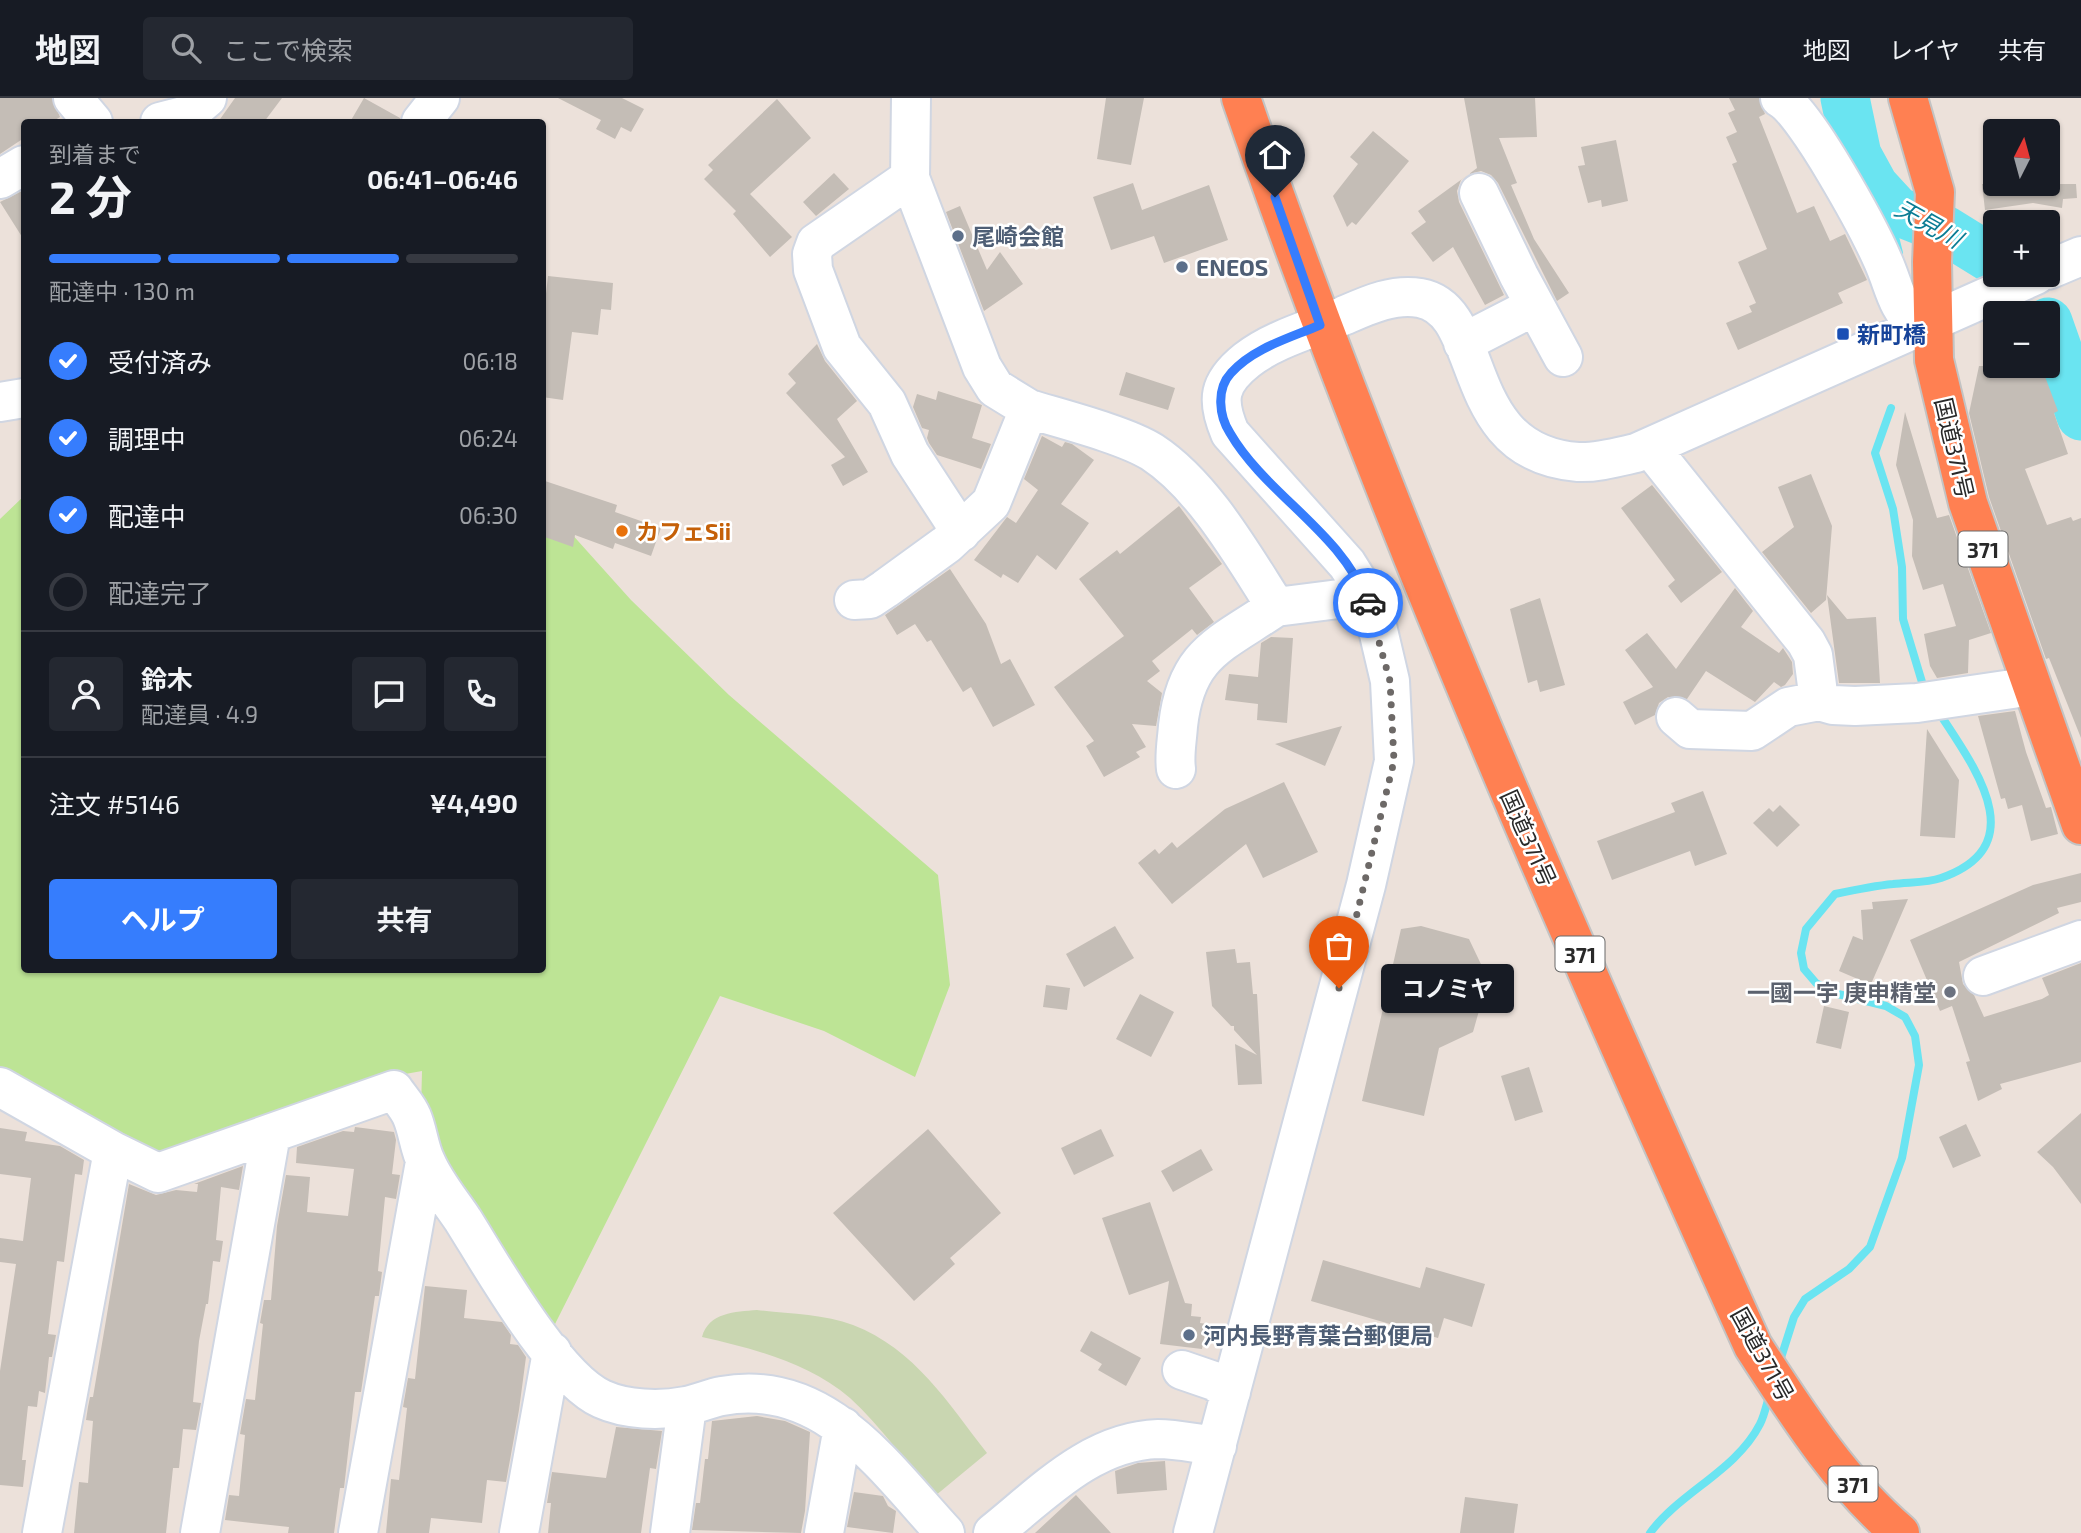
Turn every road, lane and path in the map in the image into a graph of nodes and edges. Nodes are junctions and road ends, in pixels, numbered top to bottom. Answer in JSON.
{"nodes":[{"id":1,"x":73,"y":98,"type":"edge"},
{"id":2,"x":207,"y":98,"type":"edge"},
{"id":3,"x":440,"y":98,"type":"edge"},
{"id":4,"x":911,"y":98,"type":"edge"},
{"id":5,"x":1241,"y":98,"type":"edge"},
{"id":6,"x":1780,"y":98,"type":"edge"},
{"id":7,"x":1908,"y":98,"type":"edge"},
{"id":8,"x":90,"y":119,"type":"edge"},
{"id":9,"x":172,"y":119,"type":"edge"},
{"id":10,"x":423,"y":119,"type":"edge"},
{"id":11,"x":21,"y":167,"type":"edge"},
{"id":12,"x":910,"y":178,"type":"junction"},
{"id":13,"x":0,"y":179,"type":"edge"},
{"id":14,"x":1479,"y":193,"type":"dead end"},
{"id":15,"x":2006,"y":287,"type":"edge"},
{"id":16,"x":1535,"y":306,"type":"junction"},
{"id":17,"x":1926,"y":322,"type":"junction"},
{"id":18,"x":1320,"y":325,"type":"junction"},
{"id":19,"x":1463,"y":343,"type":"junction"},
{"id":20,"x":1563,"y":357,"type":"dead end"},
{"id":21,"x":21,"y":398,"type":"edge"},
{"id":22,"x":0,"y":402,"type":"edge"},
{"id":23,"x":1030,"y":409,"type":"junction"},
{"id":24,"x":1650,"y":447,"type":"junction"},
{"id":25,"x":961,"y":532,"type":"junction"},
{"id":26,"x":1364,"y":591,"type":"junction"},
{"id":27,"x":854,"y":600,"type":"dead end"},
{"id":28,"x":1276,"y":607,"type":"junction"},
{"id":29,"x":2031,"y":682,"type":"junction"},
{"id":30,"x":1819,"y":701,"type":"junction"},
{"id":31,"x":1676,"y":717,"type":"dead end"},
{"id":32,"x":1176,"y":769,"type":"dead end"},
{"id":33,"x":2081,"y":825,"type":"edge"},
{"id":34,"x":2081,"y":940,"type":"edge"},
{"id":35,"x":1983,"y":976,"type":"dead end"},
{"id":36,"x":0,"y":1087,"type":"edge"},
{"id":37,"x":271,"y":1134,"type":"junction"},
{"id":38,"x":113,"y":1152,"type":"junction"},
{"id":39,"x":425,"y":1162,"type":"junction"},
{"id":40,"x":552,"y":1352,"type":"junction"},
{"id":41,"x":1182,"y":1370,"type":"dead end"},
{"id":42,"x":1231,"y":1392,"type":"junction"},
{"id":43,"x":687,"y":1406,"type":"junction"},
{"id":44,"x":844,"y":1427,"type":"junction"},
{"id":45,"x":1217,"y":1446,"type":"junction"},
{"id":46,"x":1199,"y":1528,"type":"edge"},
{"id":47,"x":42,"y":1533,"type":"edge"},
{"id":48,"x":200,"y":1533,"type":"edge"},
{"id":49,"x":358,"y":1533,"type":"edge"},
{"id":50,"x":519,"y":1533,"type":"edge"},
{"id":51,"x":670,"y":1533,"type":"edge"},
{"id":52,"x":824,"y":1533,"type":"edge"},
{"id":53,"x":945,"y":1533,"type":"edge"},
{"id":54,"x":993,"y":1533,"type":"edge"},
{"id":55,"x":1900,"y":1533,"type":"edge"}],
"edges":[{"from":1,"to":8,"type":"street"},
{"from":2,"to":9,"type":"street"},
{"from":3,"to":10,"type":"street"},
{"from":4,"to":12,"type":"street"},
{"from":5,"to":18,"type":"highway","name":"国道371号","number":"371"},
{"from":6,"to":17,"type":"street"},
{"from":7,"to":17,"type":"highway","name":"国道371号","number":"371"},
{"from":11,"to":13,"type":"street"},
{"from":12,"to":23,"type":"street"},
{"from":12,"to":25,"type":"street"},
{"from":14,"to":16,"type":"street"},
{"from":15,"to":17,"type":"street"},
{"from":16,"to":19,"type":"street"},
{"from":16,"to":20,"type":"street"},
{"from":17,"to":24,"type":"street"},
{"from":17,"to":29,"type":"highway","name":"国道371号","number":"371"},
{"from":18,"to":19,"type":"street"},
{"from":18,"to":26,"type":"street"},
{"from":18,"to":55,"type":"highway","name":"国道371号","number":"371"},
{"from":19,"to":24,"type":"street"},
{"from":21,"to":22,"type":"street"},
{"from":23,"to":25,"type":"street"},
{"from":23,"to":28,"type":"street"},
{"from":24,"to":30,"type":"street"},
{"from":25,"to":27,"type":"street"},
{"from":26,"to":28,"type":"street"},
{"from":26,"to":42,"type":"street"},
{"from":28,"to":32,"type":"street"},
{"from":29,"to":30,"type":"street"},
{"from":29,"to":33,"type":"highway","name":"国道371号","number":"371"},
{"from":30,"to":31,"type":"street"},
{"from":34,"to":35,"type":"street"},
{"from":36,"to":38,"type":"street"},
{"from":37,"to":38,"type":"street"},
{"from":37,"to":39,"type":"street"},
{"from":37,"to":48,"type":"street"},
{"from":38,"to":47,"type":"street"},
{"from":39,"to":40,"type":"street"},
{"from":39,"to":49,"type":"street"},
{"from":40,"to":43,"type":"street"},
{"from":40,"to":50,"type":"street"},
{"from":41,"to":42,"type":"street"},
{"from":42,"to":45,"type":"street"},
{"from":43,"to":44,"type":"street"},
{"from":43,"to":51,"type":"street"},
{"from":44,"to":52,"type":"street"},
{"from":44,"to":53,"type":"street"},
{"from":45,"to":46,"type":"street"},
{"from":45,"to":54,"type":"street"}]}
